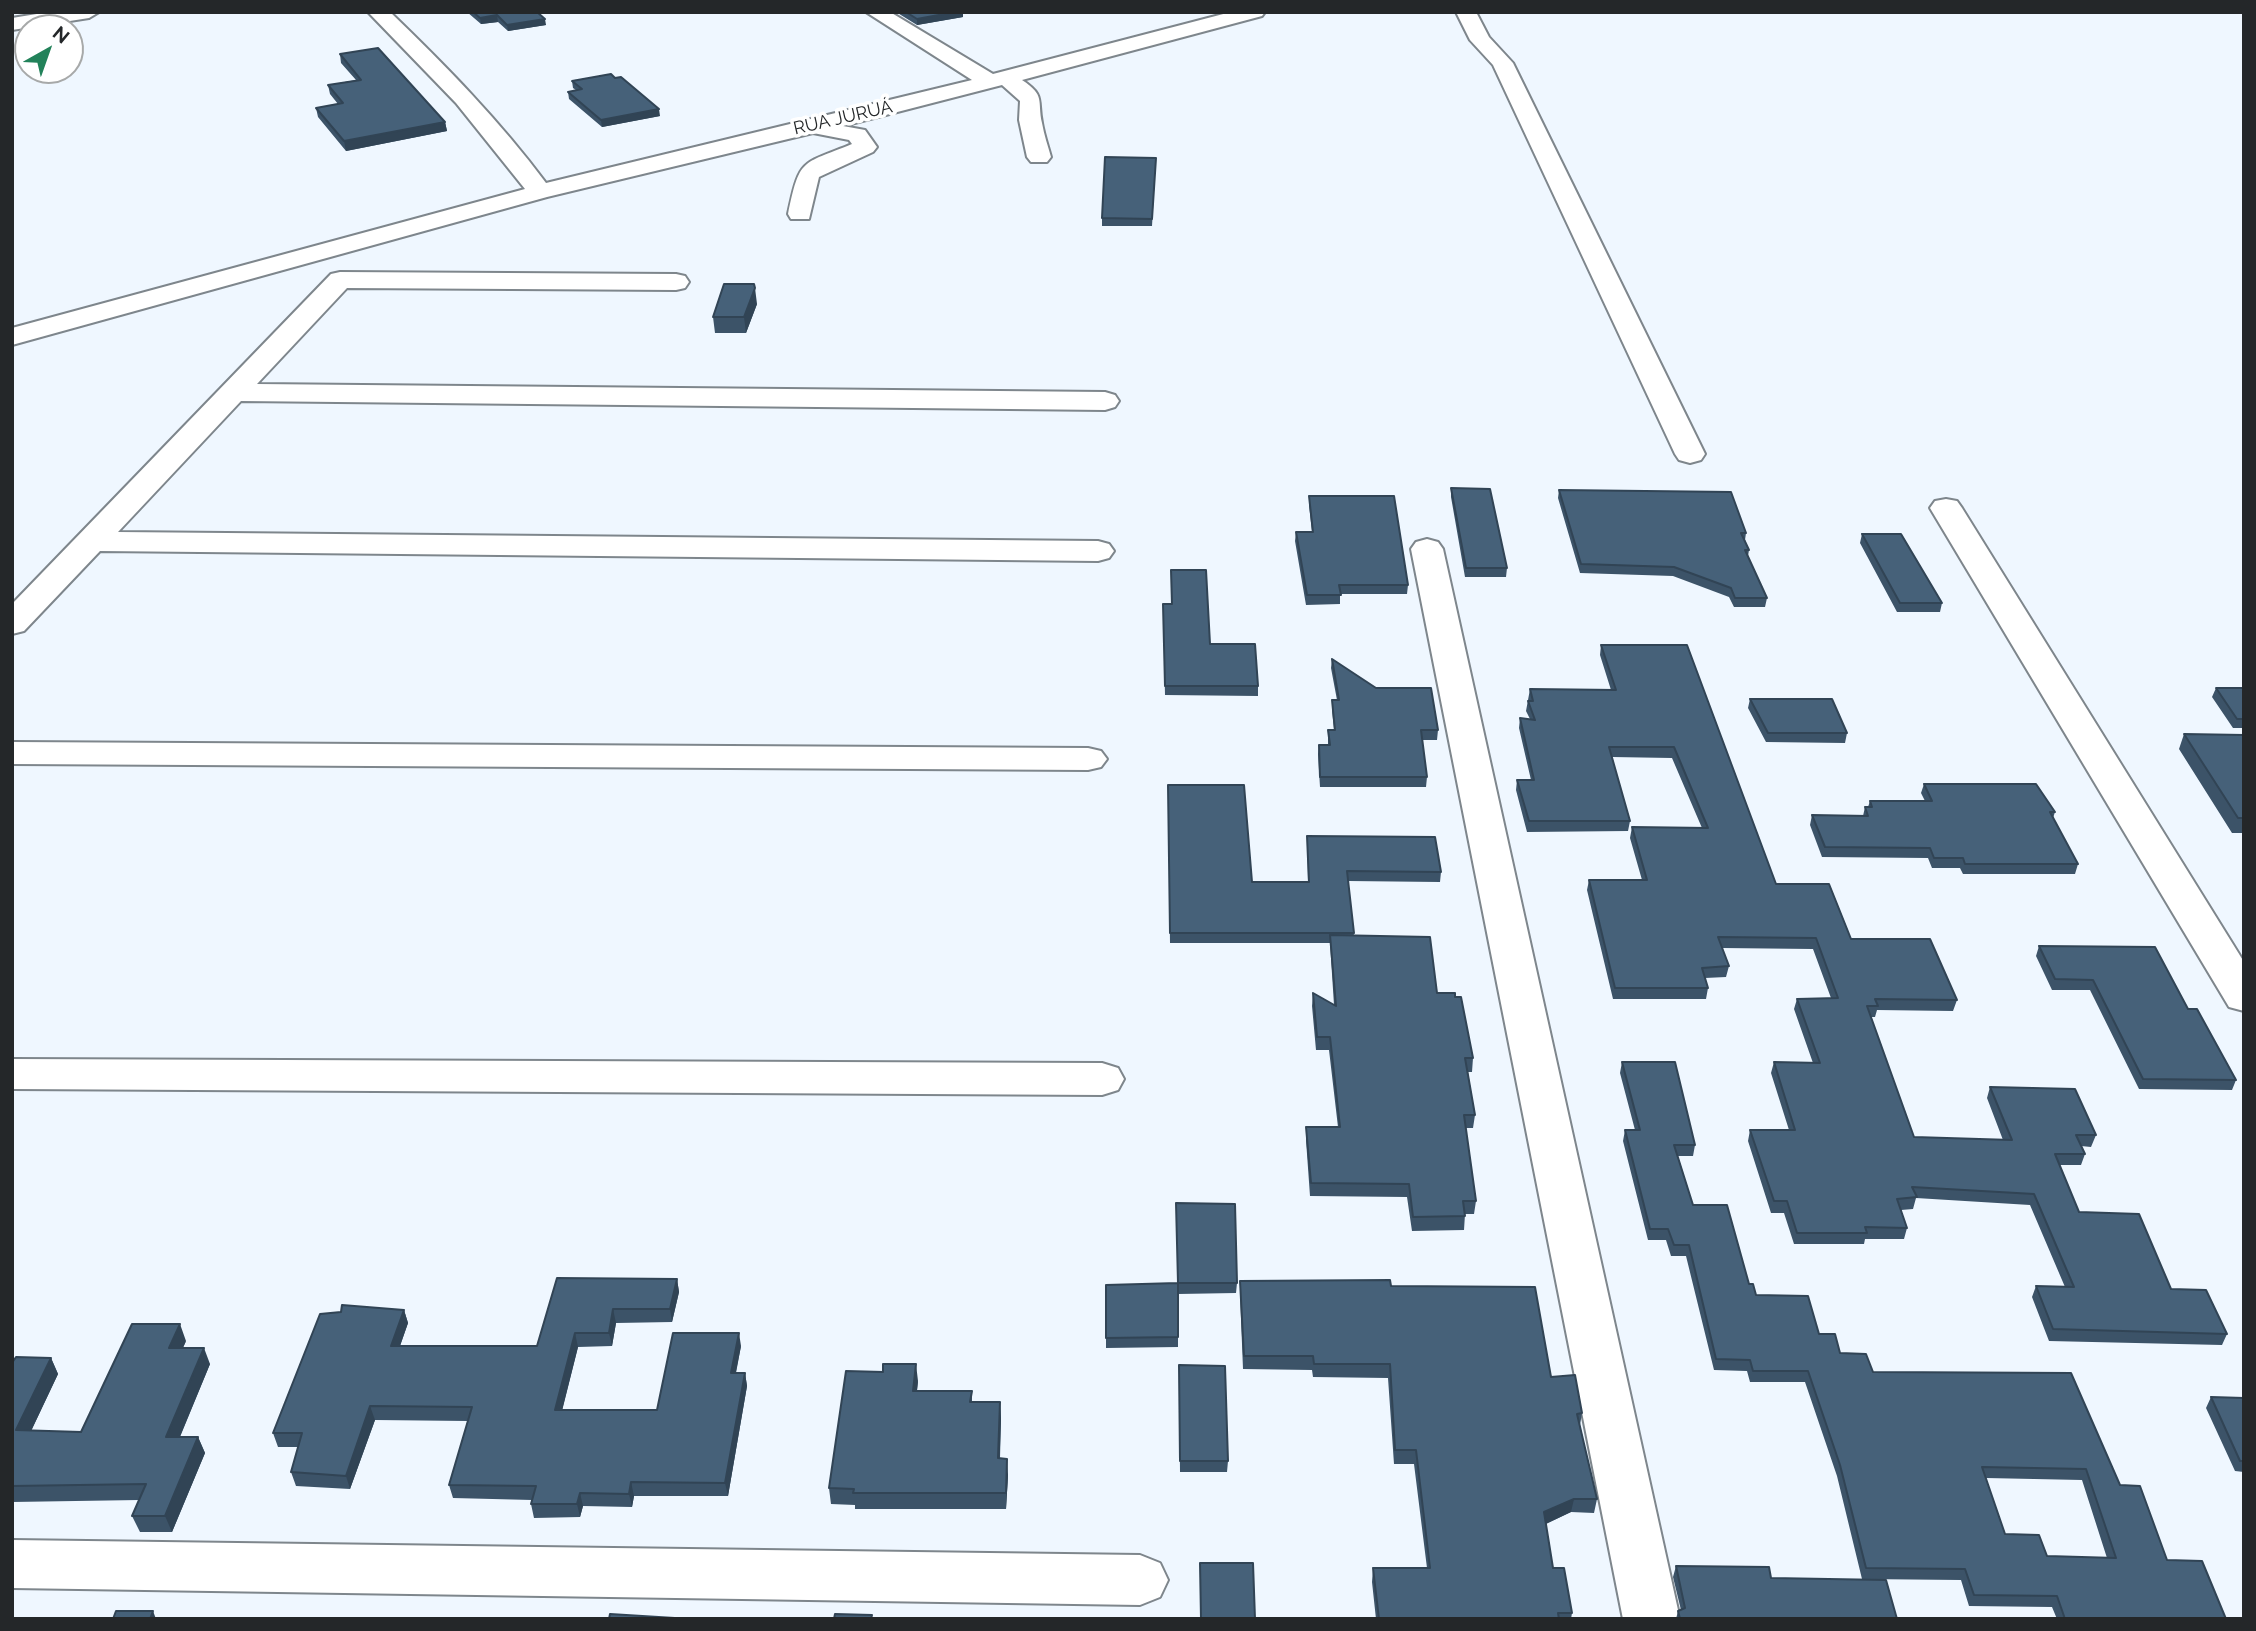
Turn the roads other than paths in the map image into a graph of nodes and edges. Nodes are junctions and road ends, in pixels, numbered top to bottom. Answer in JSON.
{"nodes":[{"id":1,"x":89,"y":12,"type":"edge"},
{"id":2,"x":378,"y":12,"type":"edge"},
{"id":3,"x":876,"y":12,"type":"edge"},
{"id":4,"x":1255,"y":12,"type":"edge"},
{"id":5,"x":1466,"y":12,"type":"edge"},
{"id":6,"x":12,"y":24,"type":"edge"},
{"id":7,"x":997,"y":79,"type":"junction"},
{"id":8,"x":806,"y":127,"type":"junction"},
{"id":9,"x":1039,"y":157,"type":"dead end"},
{"id":10,"x":540,"y":192,"type":"junction"},
{"id":11,"x":800,"y":214,"type":"dead end"},
{"id":12,"x":676,"y":282,"type":"dead end"},
{"id":13,"x":12,"y":337,"type":"edge"},
{"id":14,"x":233,"y":392,"type":"junction"},
{"id":15,"x":1105,"y":401,"type":"dead end"},
{"id":16,"x":1690,"y":454,"type":"dead end"},
{"id":17,"x":1946,"y":508,"type":"dead end"},
{"id":18,"x":91,"y":541,"type":"junction"},
{"id":19,"x":1427,"y":549,"type":"dead end"},
{"id":20,"x":1098,"y":551,"type":"dead end"},
{"id":21,"x":12,"y":624,"type":"edge"},
{"id":22,"x":12,"y":753,"type":"edge"},
{"id":23,"x":1088,"y":759,"type":"dead end"},
{"id":24,"x":2244,"y":997,"type":"edge"},
{"id":25,"x":12,"y":1074,"type":"edge"},
{"id":26,"x":1102,"y":1079,"type":"dead end"},
{"id":27,"x":12,"y":1564,"type":"edge"},
{"id":28,"x":1140,"y":1580,"type":"dead end"},
{"id":29,"x":1652,"y":1619,"type":"edge"}],
"edges":[{"from":1,"to":6,"type":"street"},
{"from":2,"to":10,"type":"street"},
{"from":3,"to":7,"type":"street"},
{"from":4,"to":7,"type":"street","name":"RUA JURUÁ"},
{"from":5,"to":16,"type":"street"},
{"from":7,"to":8,"type":"street","name":"RUA JURUÁ"},
{"from":7,"to":9,"type":"street"},
{"from":8,"to":10,"type":"street","name":"RUA JURUÁ"},
{"from":8,"to":11,"type":"street"},
{"from":10,"to":13,"type":"street","name":"RUA JURUÁ"},
{"from":12,"to":14,"type":"street"},
{"from":14,"to":15,"type":"street"},
{"from":14,"to":18,"type":"street"},
{"from":17,"to":24,"type":"street"},
{"from":18,"to":20,"type":"street"},
{"from":18,"to":21,"type":"street"},
{"from":19,"to":29,"type":"street"},
{"from":22,"to":23,"type":"street"},
{"from":25,"to":26,"type":"street"},
{"from":27,"to":28,"type":"street"}]}
